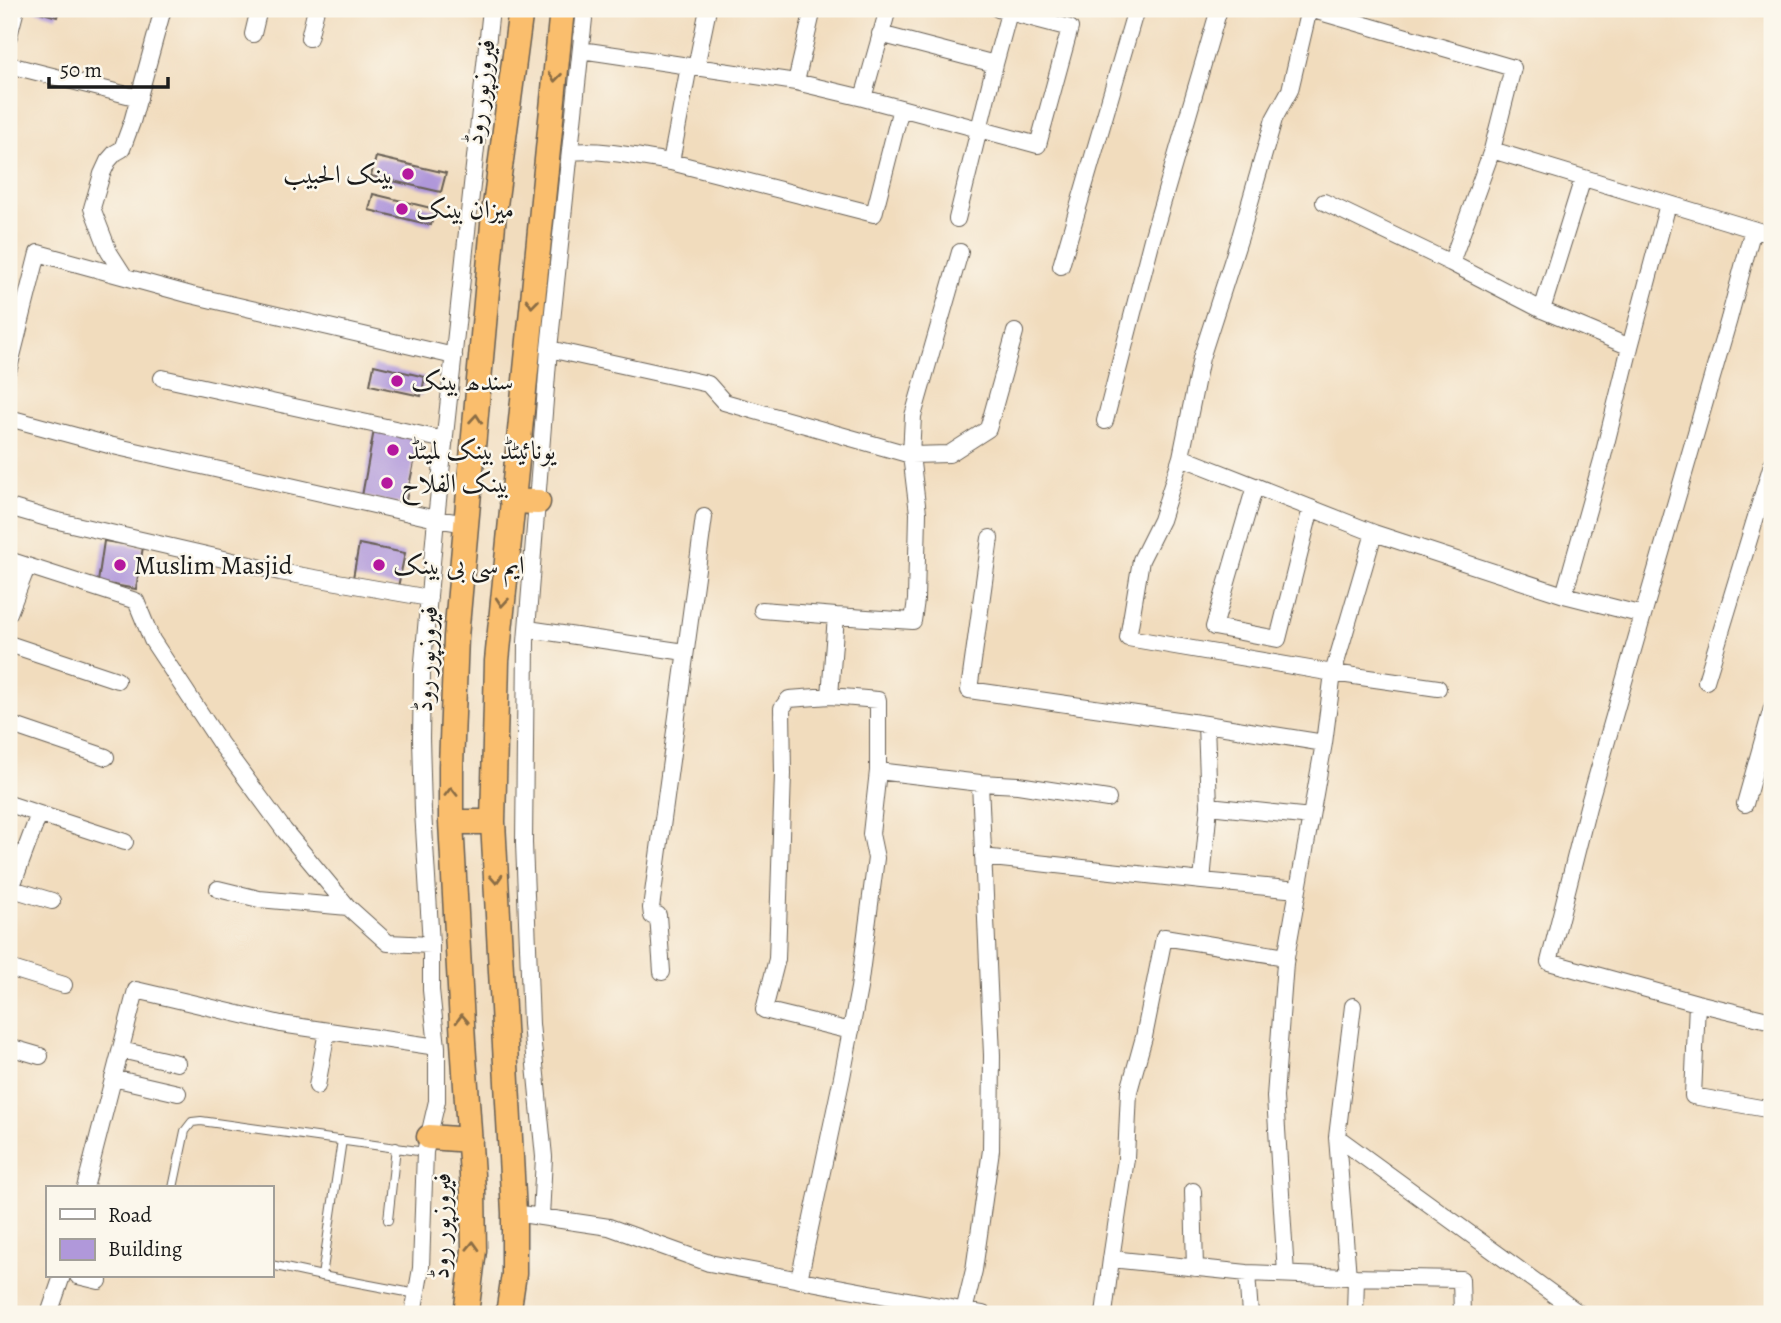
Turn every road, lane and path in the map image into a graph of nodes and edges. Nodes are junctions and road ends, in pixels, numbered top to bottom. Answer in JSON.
{"nodes":[{"id":1,"x":16,"y":9,"type":"edge"},
{"id":2,"x":259,"y":9,"type":"edge"},
{"id":3,"x":316,"y":9,"type":"edge"},
{"id":4,"x":491,"y":9,"type":"edge"},
{"id":5,"x":521,"y":9,"type":"edge"},
{"id":6,"x":562,"y":9,"type":"edge"},
{"id":7,"x":585,"y":9,"type":"edge"},
{"id":8,"x":708,"y":9,"type":"edge"},
{"id":9,"x":813,"y":9,"type":"edge"},
{"id":10,"x":888,"y":9,"type":"edge"},
{"id":11,"x":1136,"y":9,"type":"edge"},
{"id":12,"x":1219,"y":9,"type":"edge"},
{"id":13,"x":1310,"y":9,"type":"edge"},
{"id":14,"x":158,"y":10,"type":"edge"},
{"id":15,"x":1006,"y":10,"type":"edge"},
{"id":16,"x":253,"y":34,"type":"dead end"},
{"id":17,"x":880,"y":34,"type":"junction"},
{"id":18,"x":9,"y":36,"type":"edge"},
{"id":19,"x":309,"y":38,"type":"dead end"},
{"id":20,"x":580,"y":50,"type":"junction"},
{"id":21,"x":995,"y":64,"type":"junction"},
{"id":22,"x":9,"y":65,"type":"edge"},
{"id":23,"x":693,"y":67,"type":"junction"},
{"id":24,"x":796,"y":82,"type":"junction"},
{"id":25,"x":139,"y":97,"type":"junction"},
{"id":26,"x":863,"y":98,"type":"junction"},
{"id":27,"x":901,"y":108,"type":"junction"},
{"id":28,"x":979,"y":130,"type":"junction"},
{"id":29,"x":1492,"y":150,"type":"junction"},
{"id":30,"x":571,"y":152,"type":"junction"},
{"id":31,"x":671,"y":162,"type":"junction"},
{"id":32,"x":1583,"y":178,"type":"junction"},
{"id":33,"x":1324,"y":202,"type":"dead end"},
{"id":34,"x":1668,"y":204,"type":"junction"},
{"id":35,"x":957,"y":219,"type":"dead end"},
{"id":36,"x":1753,"y":229,"type":"junction"},
{"id":37,"x":1772,"y":235,"type":"edge"},
{"id":38,"x":960,"y":252,"type":"dead end"},
{"id":39,"x":1451,"y":263,"type":"junction"},
{"id":40,"x":1061,"y":266,"type":"dead end"},
{"id":41,"x":125,"y":277,"type":"junction"},
{"id":42,"x":1542,"y":310,"type":"junction"},
{"id":43,"x":1015,"y":332,"type":"dead end"},
{"id":44,"x":1630,"y":347,"type":"junction"},
{"id":45,"x":549,"y":349,"type":"junction"},
{"id":46,"x":454,"y":356,"type":"junction"},
{"id":47,"x":9,"y":368,"type":"edge"},
{"id":48,"x":162,"y":378,"type":"dead end"},
{"id":49,"x":9,"y":418,"type":"edge"},
{"id":50,"x":1105,"y":421,"type":"dead end"},
{"id":51,"x":445,"y":440,"type":"junction"},
{"id":52,"x":911,"y":455,"type":"junction"},
{"id":53,"x":1181,"y":457,"type":"junction"},
{"id":54,"x":1772,"y":464,"type":"edge"},
{"id":55,"x":1255,"y":486,"type":"junction"},
{"id":56,"x":512,"y":501,"type":"junction"},
{"id":57,"x":538,"y":502,"type":"junction"},
{"id":58,"x":9,"y":507,"type":"edge"},
{"id":59,"x":1311,"y":508,"type":"junction"},
{"id":60,"x":704,"y":517,"type":"dead end"},
{"id":61,"x":436,"y":519,"type":"junction"},
{"id":62,"x":467,"y":524,"type":"junction"},
{"id":63,"x":1374,"y":533,"type":"junction"},
{"id":64,"x":990,"y":538,"type":"dead end"},
{"id":65,"x":9,"y":560,"type":"edge"},
{"id":66,"x":27,"y":567,"type":"junction"},
{"id":67,"x":1564,"y":595,"type":"junction"},
{"id":68,"x":429,"y":598,"type":"junction"},
{"id":69,"x":762,"y":610,"type":"dead end"},
{"id":70,"x":9,"y":613,"type":"edge"},
{"id":71,"x":1643,"y":615,"type":"junction"},
{"id":72,"x":835,"y":616,"type":"junction"},
{"id":73,"x":528,"y":629,"type":"junction"},
{"id":74,"x":9,"y":644,"type":"edge"},
{"id":75,"x":685,"y":652,"type":"junction"},
{"id":76,"x":1333,"y":673,"type":"junction"},
{"id":77,"x":117,"y":680,"type":"dead end"},
{"id":78,"x":1706,"y":681,"type":"dead end"},
{"id":79,"x":1438,"y":688,"type":"dead end"},
{"id":80,"x":830,"y":696,"type":"junction"},
{"id":81,"x":1772,"y":708,"type":"edge"},
{"id":82,"x":9,"y":724,"type":"edge"},
{"id":83,"x":1206,"y":724,"type":"junction"},
{"id":84,"x":1324,"y":743,"type":"junction"},
{"id":85,"x":106,"y":757,"type":"dead end"},
{"id":86,"x":877,"y":771,"type":"junction"},
{"id":87,"x":980,"y":783,"type":"junction"},
{"id":88,"x":1108,"y":799,"type":"dead end"},
{"id":89,"x":9,"y":804,"type":"edge"},
{"id":90,"x":1745,"y":804,"type":"dead end"},
{"id":91,"x":1209,"y":806,"type":"junction"},
{"id":92,"x":39,"y":814,"type":"junction"},
{"id":93,"x":1311,"y":817,"type":"junction"},
{"id":94,"x":451,"y":822,"type":"junction"},
{"id":95,"x":493,"y":822,"type":"junction"},
{"id":96,"x":125,"y":842,"type":"dead end"},
{"id":97,"x":983,"y":857,"type":"junction"},
{"id":98,"x":1202,"y":881,"type":"junction"},
{"id":99,"x":218,"y":889,"type":"dead end"},
{"id":100,"x":9,"y":890,"type":"edge"},
{"id":101,"x":1297,"y":890,"type":"junction"},
{"id":102,"x":52,"y":901,"type":"dead end"},
{"id":103,"x":348,"y":908,"type":"junction"},
{"id":104,"x":431,"y":945,"type":"junction"},
{"id":105,"x":1286,"y":957,"type":"junction"},
{"id":106,"x":9,"y":968,"type":"edge"},
{"id":107,"x":662,"y":972,"type":"dead end"},
{"id":108,"x":64,"y":985,"type":"dead end"},
{"id":109,"x":1697,"y":1003,"type":"junction"},
{"id":110,"x":1353,"y":1006,"type":"dead end"},
{"id":111,"x":1772,"y":1021,"type":"edge"},
{"id":112,"x":327,"y":1031,"type":"junction"},
{"id":113,"x":851,"y":1031,"type":"junction"},
{"id":114,"x":9,"y":1047,"type":"edge"},
{"id":115,"x":437,"y":1047,"type":"junction"},
{"id":116,"x":121,"y":1050,"type":"junction"},
{"id":117,"x":40,"y":1056,"type":"dead end"},
{"id":118,"x":177,"y":1063,"type":"dead end"},
{"id":119,"x":113,"y":1078,"type":"junction"},
{"id":120,"x":317,"y":1086,"type":"dead end"},
{"id":121,"x":178,"y":1093,"type":"dead end"},
{"id":122,"x":1772,"y":1110,"type":"edge"},
{"id":123,"x":1337,"y":1137,"type":"junction"},
{"id":124,"x":342,"y":1140,"type":"junction"},
{"id":125,"x":470,"y":1140,"type":"junction"},
{"id":126,"x":427,"y":1145,"type":"junction"},
{"id":127,"x":396,"y":1147,"type":"junction"},
{"id":128,"x":86,"y":1186,"type":"edge"},
{"id":129,"x":173,"y":1186,"type":"edge"},
{"id":130,"x":1193,"y":1191,"type":"dead end"},
{"id":131,"x":514,"y":1213,"type":"junction"},
{"id":132,"x":541,"y":1217,"type":"junction"},
{"id":133,"x":388,"y":1220,"type":"dead end"},
{"id":134,"x":1111,"y":1259,"type":"junction"},
{"id":135,"x":273,"y":1265,"type":"edge"},
{"id":136,"x":1195,"y":1268,"type":"junction"},
{"id":137,"x":1247,"y":1273,"type":"junction"},
{"id":138,"x":1286,"y":1274,"type":"junction"},
{"id":139,"x":322,"y":1276,"type":"junction"},
{"id":140,"x":1352,"y":1277,"type":"junction"},
{"id":141,"x":61,"y":1278,"type":"edge"},
{"id":142,"x":86,"y":1278,"type":"edge"},
{"id":143,"x":799,"y":1280,"type":"junction"},
{"id":144,"x":99,"y":1281,"type":"dead end"},
{"id":145,"x":417,"y":1294,"type":"junction"},
{"id":146,"x":940,"y":1310,"type":"edge"},
{"id":147,"x":964,"y":1311,"type":"junction"},
{"id":148,"x":50,"y":1314,"type":"edge"},
{"id":149,"x":413,"y":1314,"type":"edge"},
{"id":150,"x":466,"y":1314,"type":"edge"},
{"id":151,"x":508,"y":1314,"type":"edge"},
{"id":152,"x":983,"y":1314,"type":"edge"},
{"id":153,"x":1104,"y":1314,"type":"edge"},
{"id":154,"x":1250,"y":1314,"type":"edge"},
{"id":155,"x":1355,"y":1314,"type":"edge"},
{"id":156,"x":1462,"y":1314,"type":"edge"},
{"id":157,"x":1580,"y":1314,"type":"edge"}],
"edges":[{"from":1,"to":18,"type":"street"},
{"from":2,"to":16,"type":"street"},
{"from":3,"to":19,"type":"street"},
{"from":4,"to":46,"type":"street"},
{"from":62,"to":5,"type":"highway","name":"فیروزپور روڈ","one_way":true},
{"from":6,"to":56,"type":"highway","one_way":true},
{"from":7,"to":20,"type":"street"},
{"from":8,"to":23,"type":"street"},
{"from":9,"to":24,"type":"street"},
{"from":10,"to":17,"type":"street"},
{"from":11,"to":40,"type":"street"},
{"from":12,"to":50,"type":"street"},
{"from":13,"to":29,"type":"street"},
{"from":13,"to":53,"type":"street"},
{"from":14,"to":25,"type":"street"},
{"from":15,"to":21,"type":"street"},
{"from":15,"to":28,"type":"street"},
{"from":17,"to":21,"type":"street"},
{"from":17,"to":26,"type":"street"},
{"from":20,"to":23,"type":"street"},
{"from":20,"to":30,"type":"street"},
{"from":21,"to":28,"type":"street"},
{"from":22,"to":25,"type":"street"},
{"from":23,"to":24,"type":"street"},
{"from":23,"to":31,"type":"street"},
{"from":24,"to":26,"type":"street"},
{"from":25,"to":41,"type":"street"},
{"from":26,"to":27,"type":"street"},
{"from":27,"to":28,"type":"street"},
{"from":27,"to":31,"type":"street"},
{"from":28,"to":35,"type":"street"},
{"from":29,"to":32,"type":"street"},
{"from":29,"to":39,"type":"street"},
{"from":30,"to":31,"type":"street"},
{"from":30,"to":45,"type":"street"},
{"from":32,"to":34,"type":"street"},
{"from":32,"to":42,"type":"street"},
{"from":33,"to":39,"type":"street"},
{"from":34,"to":36,"type":"street"},
{"from":34,"to":44,"type":"street"},
{"from":36,"to":37,"type":"street"},
{"from":36,"to":71,"type":"street"},
{"from":38,"to":52,"type":"street"},
{"from":39,"to":42,"type":"street"},
{"from":41,"to":46,"type":"street"},
{"from":41,"to":47,"type":"street"},
{"from":42,"to":44,"type":"street"},
{"from":43,"to":52,"type":"street"},
{"from":44,"to":67,"type":"street"},
{"from":45,"to":52,"type":"street"},
{"from":45,"to":57,"type":"street"},
{"from":46,"to":51,"type":"street"},
{"from":48,"to":51,"type":"street"},
{"from":49,"to":61,"type":"street"},
{"from":51,"to":61,"type":"street"},
{"from":52,"to":72,"type":"street"},
{"from":53,"to":55,"type":"street"},
{"from":53,"to":76,"type":"street"},
{"from":54,"to":78,"type":"street"},
{"from":55,"to":59,"type":"street"},
{"from":55,"to":59,"type":"street"},
{"from":56,"to":57,"type":"highway"},
{"from":56,"to":95,"type":"highway","one_way":true},
{"from":57,"to":73,"type":"street"},
{"from":58,"to":68,"type":"street"},
{"from":59,"to":63,"type":"street"},
{"from":60,"to":75,"type":"street"},
{"from":61,"to":62,"type":"street"},
{"from":61,"to":68,"type":"street"},
{"from":94,"to":62,"type":"highway","name":"فیروزپور روڈ","one_way":true},
{"from":63,"to":67,"type":"street"},
{"from":63,"to":76,"type":"street"},
{"from":64,"to":83,"type":"street"},
{"from":65,"to":66,"type":"street"},
{"from":66,"to":70,"type":"street"},
{"from":66,"to":103,"type":"street"},
{"from":67,"to":71,"type":"street"},
{"from":68,"to":104,"type":"street"},
{"from":69,"to":72,"type":"street"},
{"from":71,"to":109,"type":"street"},
{"from":72,"to":80,"type":"street"},
{"from":73,"to":75,"type":"street"},
{"from":73,"to":132,"type":"street"},
{"from":74,"to":77,"type":"street"},
{"from":75,"to":107,"type":"street"},
{"from":76,"to":79,"type":"street"},
{"from":76,"to":84,"type":"street"},
{"from":80,"to":86,"type":"street"},
{"from":80,"to":113,"type":"street"},
{"from":81,"to":90,"type":"street"},
{"from":82,"to":85,"type":"street"},
{"from":83,"to":84,"type":"street"},
{"from":83,"to":91,"type":"street"},
{"from":84,"to":93,"type":"street"},
{"from":86,"to":87,"type":"street"},
{"from":86,"to":113,"type":"street"},
{"from":87,"to":88,"type":"street"},
{"from":87,"to":97,"type":"street"},
{"from":89,"to":92,"type":"street"},
{"from":91,"to":93,"type":"street"},
{"from":91,"to":98,"type":"street"},
{"from":92,"to":96,"type":"street"},
{"from":92,"to":100,"type":"street"},
{"from":93,"to":101,"type":"street"},
{"from":94,"to":95,"type":"highway"},
{"from":125,"to":94,"type":"highway","name":"فیروزپور روڈ","one_way":true},
{"from":95,"to":131,"type":"highway","one_way":true},
{"from":97,"to":98,"type":"street"},
{"from":97,"to":147,"type":"street"},
{"from":98,"to":101,"type":"street"},
{"from":99,"to":103,"type":"street"},
{"from":100,"to":102,"type":"street"},
{"from":101,"to":105,"type":"street"},
{"from":103,"to":104,"type":"street"},
{"from":104,"to":115,"type":"street"},
{"from":105,"to":134,"type":"street"},
{"from":105,"to":138,"type":"street"},
{"from":106,"to":108,"type":"street"},
{"from":109,"to":111,"type":"street"},
{"from":109,"to":122,"type":"street"},
{"from":110,"to":123,"type":"street"},
{"from":112,"to":115,"type":"street"},
{"from":112,"to":116,"type":"street"},
{"from":112,"to":120,"type":"street"},
{"from":113,"to":143,"type":"street"},
{"from":114,"to":117,"type":"street"},
{"from":115,"to":126,"type":"street"},
{"from":116,"to":118,"type":"street"},
{"from":116,"to":119,"type":"street"},
{"from":119,"to":121,"type":"street"},
{"from":119,"to":128,"type":"street"},
{"from":123,"to":140,"type":"street"},
{"from":123,"to":157,"type":"street"},
{"from":124,"to":127,"type":"lane"},
{"from":124,"to":129,"type":"lane"},
{"from":124,"to":139,"type":"lane"},
{"from":125,"to":126,"type":"highway"},
{"from":150,"to":125,"type":"highway","name":"فیروزپور روڈ","one_way":true},
{"from":126,"to":127,"type":"lane"},
{"from":126,"to":145,"type":"street"},
{"from":127,"to":133,"type":"lane"},
{"from":130,"to":136,"type":"street"},
{"from":131,"to":132,"type":"street"},
{"from":131,"to":151,"type":"highway"},
{"from":132,"to":143,"type":"street"},
{"from":134,"to":136,"type":"street"},
{"from":134,"to":153,"type":"street"},
{"from":135,"to":139,"type":"lane"},
{"from":136,"to":137,"type":"street"},
{"from":137,"to":138,"type":"street"},
{"from":137,"to":154,"type":"street"},
{"from":138,"to":140,"type":"street"},
{"from":139,"to":145,"type":"lane"},
{"from":140,"to":155,"type":"street"},
{"from":140,"to":156,"type":"street"},
{"from":141,"to":148,"type":"street"},
{"from":142,"to":144,"type":"street"},
{"from":143,"to":146,"type":"street"},
{"from":145,"to":149,"type":"street"},
{"from":146,"to":147,"type":"street"},
{"from":147,"to":152,"type":"street"}]}
